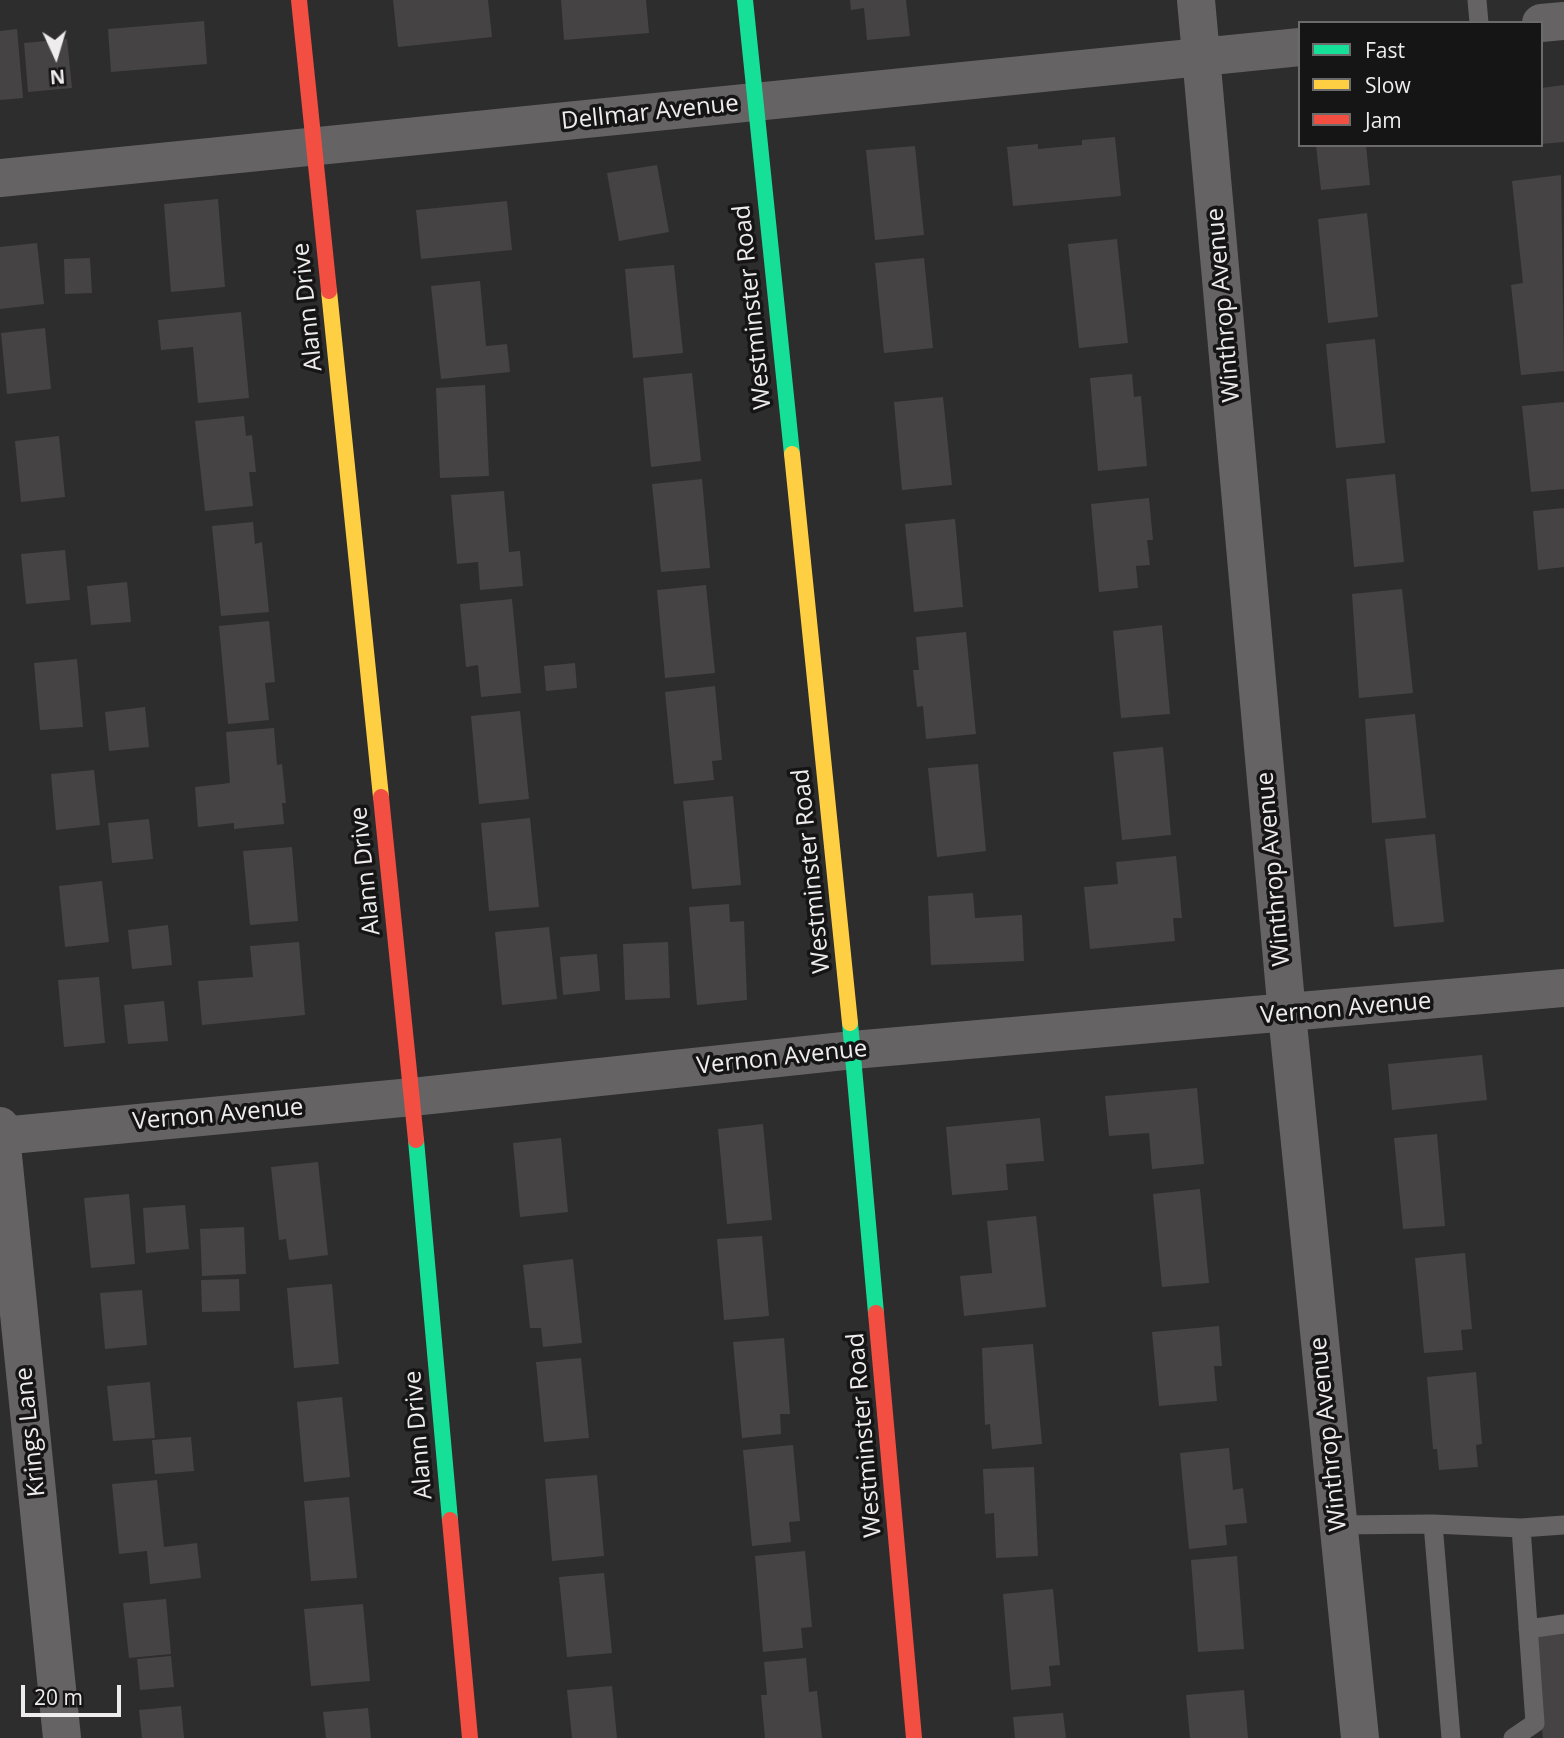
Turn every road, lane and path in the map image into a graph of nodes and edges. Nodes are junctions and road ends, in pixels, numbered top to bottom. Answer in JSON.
{"nodes":[{"id":1,"x":299,"y":0,"type":"edge"},
{"id":2,"x":745,"y":0,"type":"edge"},
{"id":3,"x":1196,"y":0,"type":"edge"},
{"id":4,"x":1477,"y":0,"type":"edge"},
{"id":5,"x":1564,"y":20,"type":"edge"},
{"id":6,"x":1479,"y":21,"type":"edge"},
{"id":7,"x":1543,"y":23,"type":"edge"},
{"id":8,"x":1298,"y":47,"type":"edge"},
{"id":9,"x":1202,"y":57,"type":"junction"},
{"id":10,"x":755,"y":102,"type":"junction"},
{"id":11,"x":314,"y":147,"type":"junction"},
{"id":12,"x":0,"y":178,"type":"edge"},
{"id":13,"x":1564,"y":988,"type":"edge"},
{"id":14,"x":1287,"y":1014,"type":"junction"},
{"id":15,"x":853,"y":1050,"type":"junction"},
{"id":16,"x":412,"y":1097,"type":"junction"},
{"id":17,"x":0,"y":1126,"type":"edge"},
{"id":18,"x":0,"y":1136,"type":"edge"},
{"id":19,"x":1433,"y":1524,"type":"junction"},
{"id":20,"x":1339,"y":1525,"type":"junction"},
{"id":21,"x":1564,"y":1525,"type":"edge"},
{"id":22,"x":1521,"y":1528,"type":"junction"},
{"id":23,"x":1564,"y":1624,"type":"edge"},
{"id":24,"x":1528,"y":1629,"type":"junction"},
{"id":25,"x":62,"y":1738,"type":"edge"},
{"id":26,"x":470,"y":1738,"type":"edge"},
{"id":27,"x":914,"y":1738,"type":"edge"},
{"id":28,"x":1360,"y":1738,"type":"edge"},
{"id":29,"x":1451,"y":1738,"type":"edge"},
{"id":30,"x":1513,"y":1738,"type":"edge"}],
"edges":[{"from":1,"to":11,"type":"street","name":"Alann Drive"},
{"from":2,"to":10,"type":"street","name":"Westminster Road"},
{"from":3,"to":9,"type":"street","name":"Winthrop Avenue"},
{"from":4,"to":6,"type":"lane"},
{"from":5,"to":7,"type":"street"},
{"from":8,"to":9,"type":"street","name":"Dellmar Avenue"},
{"from":9,"to":10,"type":"street","name":"Dellmar Avenue"},
{"from":9,"to":14,"type":"street","name":"Winthrop Avenue"},
{"from":10,"to":11,"type":"street","name":"Dellmar Avenue"},
{"from":10,"to":15,"type":"street","name":"Westminster Road"},
{"from":11,"to":12,"type":"street","name":"Dellmar Avenue"},
{"from":11,"to":16,"type":"street","name":"Alann Drive"},
{"from":13,"to":14,"type":"street","name":"Vernon Avenue"},
{"from":14,"to":15,"type":"street","name":"Vernon Avenue"},
{"from":14,"to":20,"type":"street","name":"Winthrop Avenue"},
{"from":15,"to":16,"type":"street","name":"Vernon Avenue"},
{"from":15,"to":27,"type":"street","name":"Westminster Road"},
{"from":16,"to":18,"type":"street","name":"Vernon Avenue"},
{"from":16,"to":26,"type":"street","name":"Alann Drive"},
{"from":17,"to":18,"type":"street","name":"Krings Lane"},
{"from":18,"to":25,"type":"street","name":"Krings Lane"},
{"from":19,"to":20,"type":"lane"},
{"from":19,"to":22,"type":"lane"},
{"from":19,"to":29,"type":"lane"},
{"from":20,"to":28,"type":"street","name":"Winthrop Avenue"},
{"from":21,"to":22,"type":"lane"},
{"from":22,"to":24,"type":"lane"},
{"from":23,"to":24,"type":"lane"},
{"from":24,"to":30,"type":"lane"}]}
